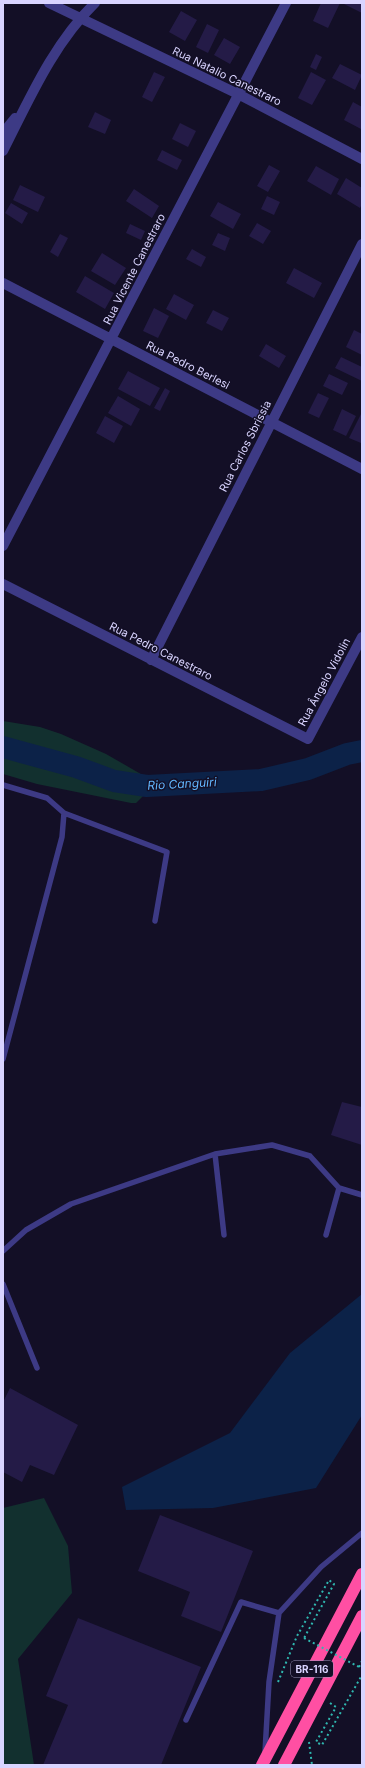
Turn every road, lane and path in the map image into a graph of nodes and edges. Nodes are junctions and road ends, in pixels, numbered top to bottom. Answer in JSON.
{"nodes":[{"id":1,"x":49,"y":3,"type":"edge"},
{"id":2,"x":95,"y":3,"type":"edge"},
{"id":3,"x":286,"y":3,"type":"edge"},
{"id":4,"x":79,"y":18,"type":"junction"},
{"id":5,"x":238,"y":94,"type":"junction"},
{"id":6,"x":28,"y":102,"type":"junction"},
{"id":7,"x":3,"y":133,"type":"edge"},
{"id":8,"x":3,"y":151,"type":"edge"},
{"id":9,"x":362,"y":159,"type":"edge"},
{"id":10,"x":362,"y":244,"type":"edge"},
{"id":11,"x":3,"y":283,"type":"edge"},
{"id":12,"x":111,"y":338,"type":"junction"},
{"id":13,"x":271,"y":421,"type":"junction"},
{"id":14,"x":362,"y":469,"type":"edge"},
{"id":15,"x":3,"y":546,"type":"edge"},
{"id":16,"x":3,"y":584,"type":"edge"},
{"id":17,"x":362,"y":637,"type":"edge"},
{"id":18,"x":151,"y":660,"type":"junction"},
{"id":19,"x":308,"y":739,"type":"joint"},
{"id":20,"x":3,"y":785,"type":"edge"},
{"id":21,"x":64,"y":813,"type":"junction"},
{"id":22,"x":155,"y":921,"type":"dead end"},
{"id":23,"x":3,"y":1059,"type":"edge"},
{"id":24,"x":215,"y":1154,"type":"junction"},
{"id":25,"x":339,"y":1188,"type":"junction"},
{"id":26,"x":362,"y":1195,"type":"edge"},
{"id":27,"x":224,"y":1235,"type":"dead end"},
{"id":28,"x":326,"y":1235,"type":"dead end"},
{"id":29,"x":3,"y":1251,"type":"edge"},
{"id":30,"x":3,"y":1284,"type":"edge"},
{"id":31,"x":37,"y":1368,"type":"dead end"},
{"id":32,"x":362,"y":1533,"type":"edge"},
{"id":33,"x":362,"y":1574,"type":"edge"},
{"id":34,"x":279,"y":1613,"type":"junction"},
{"id":35,"x":362,"y":1616,"type":"edge"},
{"id":36,"x":362,"y":1661,"type":"edge"},
{"id":37,"x":362,"y":1675,"type":"edge"},
{"id":38,"x":269,"y":1682,"type":"junction"},
{"id":39,"x":329,"y":1703,"type":"dead end"},
{"id":40,"x":186,"y":1720,"type":"dead end"},
{"id":41,"x":309,"y":1738,"type":"dead end"},
{"id":42,"x":263,"y":1762,"type":"edge"},
{"id":43,"x":284,"y":1765,"type":"edge"},
{"id":44,"x":312,"y":1765,"type":"edge"}],
"edges":[{"from":1,"to":4,"type":"street","name":"Rua Natalio Canestraro"},
{"from":2,"to":4,"type":"street"},
{"from":3,"to":5,"type":"street","name":"Rua Vicente Canestraro"},
{"from":4,"to":5,"type":"street","name":"Rua Natalio Canestraro"},
{"from":4,"to":6,"type":"street"},
{"from":5,"to":9,"type":"street","name":"Rua Natalio Canestraro"},
{"from":5,"to":12,"type":"street","name":"Rua Vicente Canestraro"},
{"from":6,"to":7,"type":"street"},
{"from":6,"to":8,"type":"street"},
{"from":10,"to":13,"type":"street","name":"Rua Carlos Sbrissia"},
{"from":11,"to":12,"type":"street","name":"Rua Pedro Berlesi"},
{"from":12,"to":13,"type":"street","name":"Rua Pedro Berlesi"},
{"from":12,"to":15,"type":"street","name":"Rua Vicente Canestraro"},
{"from":13,"to":14,"type":"street","name":"Rua Pedro Berlesi"},
{"from":13,"to":18,"type":"street","name":"Rua Carlos Sbrissia"},
{"from":16,"to":18,"type":"street","name":"Rua Pedro Canestraro"},
{"from":17,"to":19,"type":"street","name":"Rua Ângelo Vidolin"},
{"from":18,"to":19,"type":"street","name":"Rua Pedro Canestraro"},
{"from":20,"to":21,"type":"lane"},
{"from":21,"to":22,"type":"lane"},
{"from":21,"to":23,"type":"lane"},
{"from":24,"to":25,"type":"lane"},
{"from":24,"to":27,"type":"lane"},
{"from":24,"to":29,"type":"lane"},
{"from":25,"to":26,"type":"lane"},
{"from":25,"to":28,"type":"lane"},
{"from":30,"to":31,"type":"lane"},
{"from":32,"to":34,"type":"lane"},
{"from":33,"to":42,"type":"highway","number":"BR-116"},
{"from":34,"to":38,"type":"lane"},
{"from":34,"to":40,"type":"lane"},
{"from":35,"to":43,"type":"highway","number":"BR-116"},
{"from":36,"to":38,"type":"path","bridge":true},
{"from":37,"to":39,"type":"path"},
{"from":38,"to":42,"type":"lane"},
{"from":41,"to":44,"type":"path"}]}
